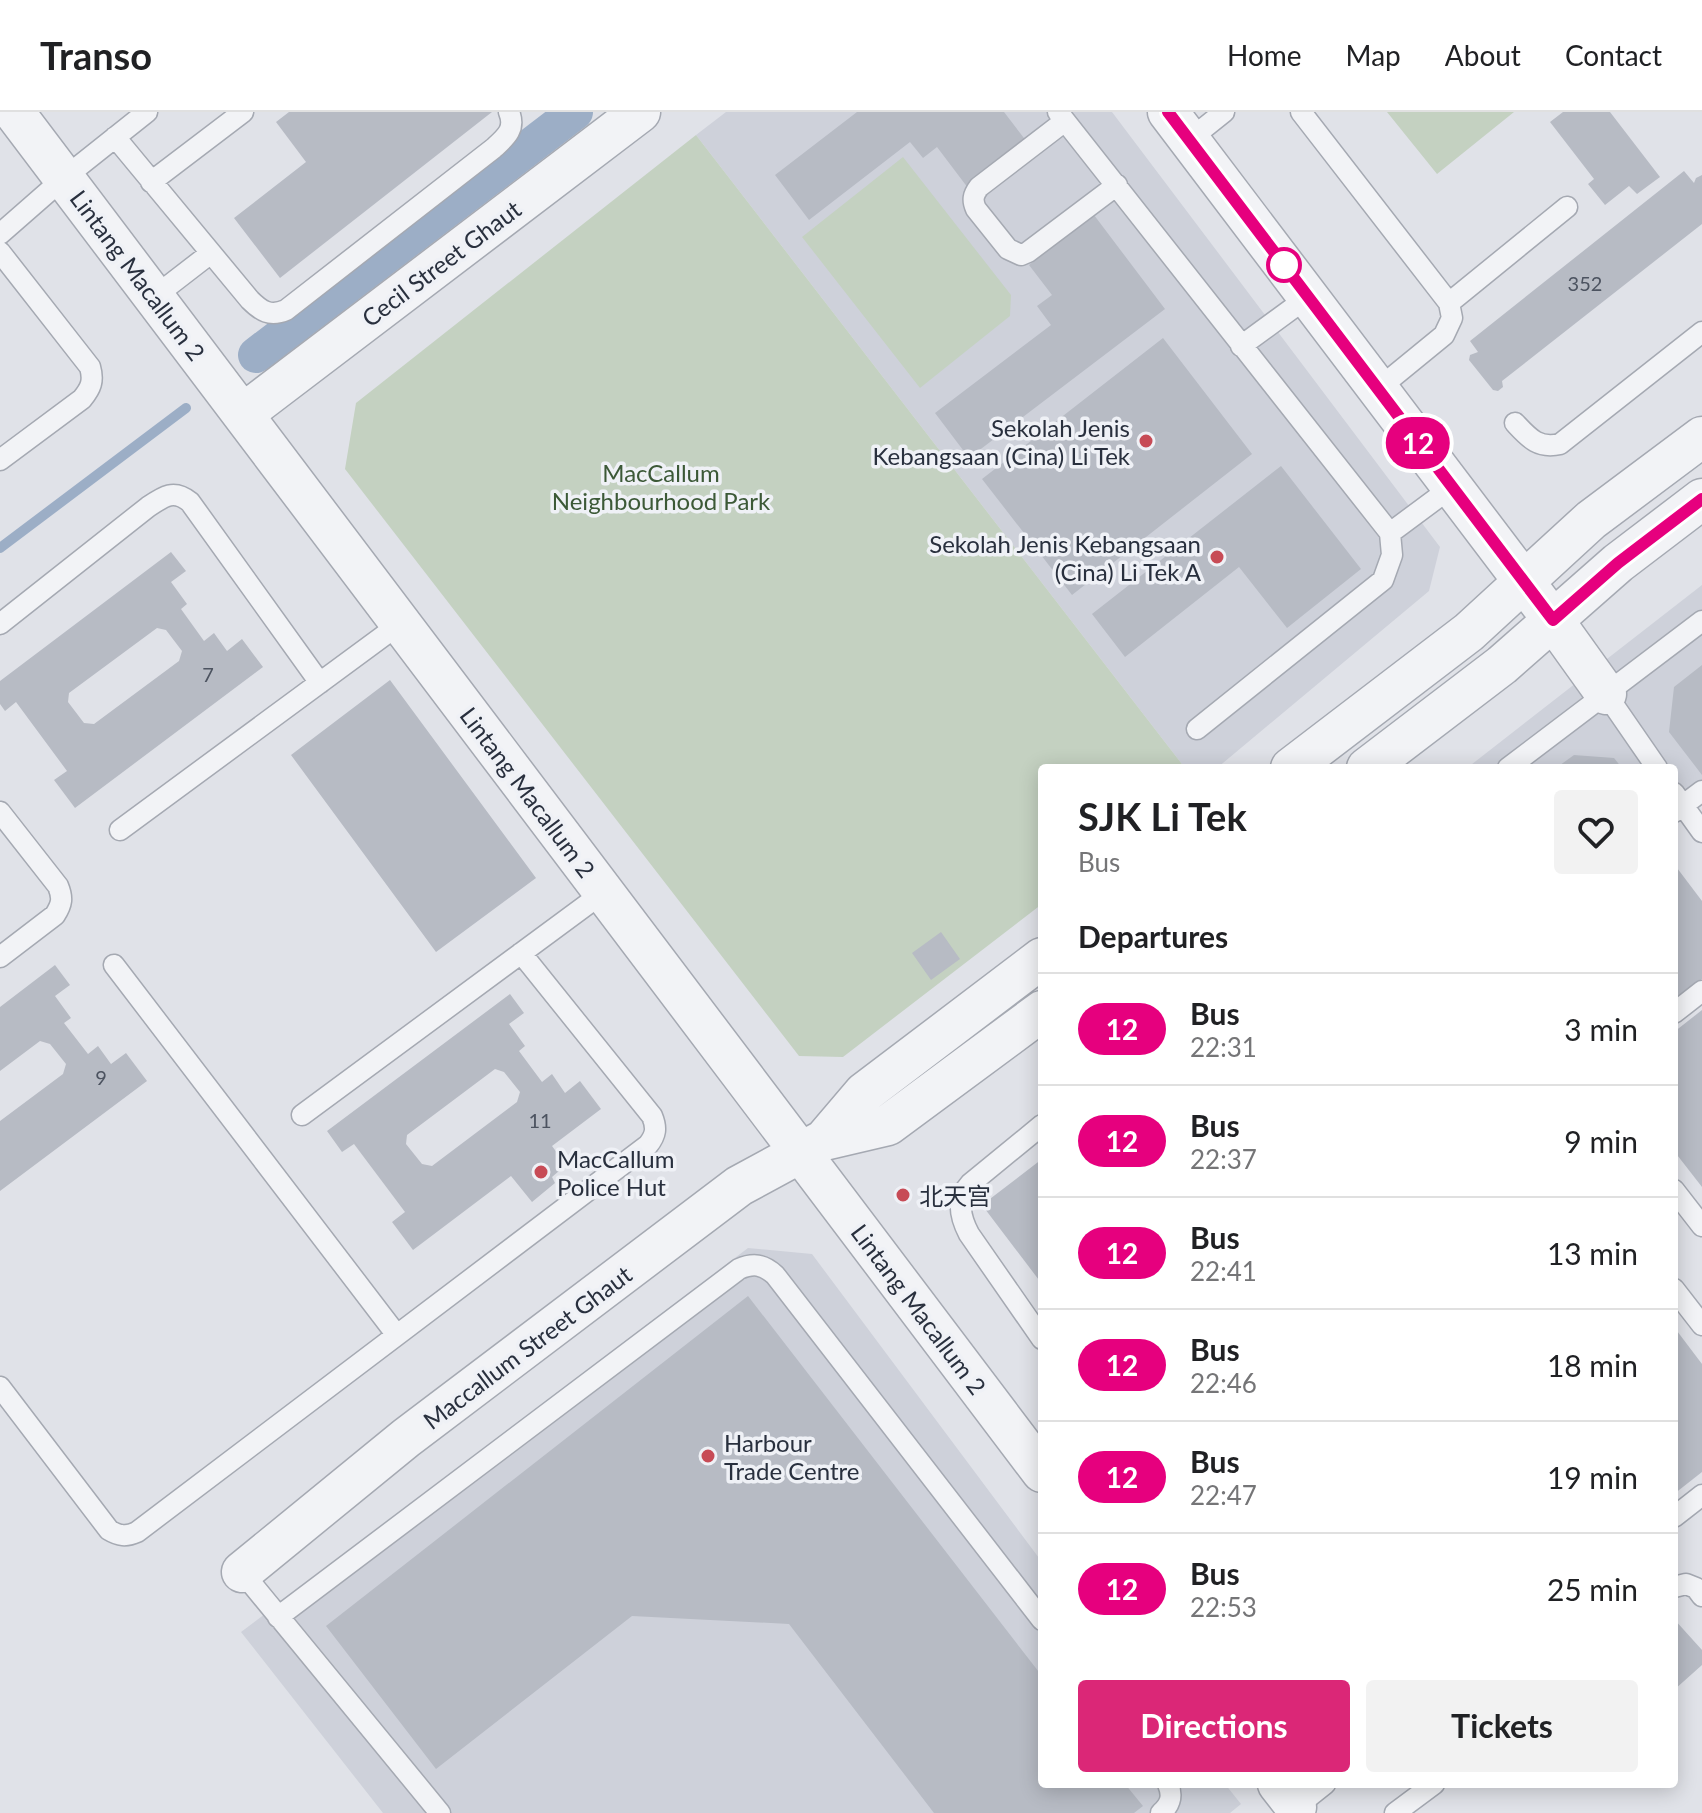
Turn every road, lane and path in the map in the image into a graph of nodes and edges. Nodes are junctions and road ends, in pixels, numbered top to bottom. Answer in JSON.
{"nodes":[{"id":1,"x":14,"y":112,"type":"edge"},
{"id":2,"x":147,"y":112,"type":"edge"},
{"id":3,"x":243,"y":112,"type":"edge"},
{"id":4,"x":509,"y":112,"type":"edge"},
{"id":5,"x":640,"y":112,"type":"edge"},
{"id":6,"x":1224,"y":112,"type":"edge"},
{"id":7,"x":1301,"y":112,"type":"edge"},
{"id":8,"x":1061,"y":116,"type":"edge"},
{"id":9,"x":1179,"y":126,"type":"edge"},
{"id":10,"x":115,"y":137,"type":"junction"},
{"id":11,"x":64,"y":178,"type":"junction"},
{"id":12,"x":151,"y":182,"type":"junction"},
{"id":13,"x":1117,"y":185,"type":"junction"},
{"id":14,"x":1567,"y":207,"type":"dead end"},
{"id":15,"x":0,"y":234,"type":"edge"},
{"id":16,"x":0,"y":252,"type":"edge"},
{"id":17,"x":211,"y":253,"type":"junction"},
{"id":18,"x":154,"y":297,"type":"junction"},
{"id":19,"x":1308,"y":297,"type":"junction"},
{"id":20,"x":1449,"y":303,"type":"junction"},
{"id":21,"x":1702,"y":332,"type":"edge"},
{"id":22,"x":1241,"y":346,"type":"junction"},
{"id":23,"x":1378,"y":389,"type":"junction"},
{"id":24,"x":243,"y":414,"type":"junction"},
{"id":25,"x":1515,"y":423,"type":"dead end"},
{"id":26,"x":1702,"y":437,"type":"edge"},
{"id":27,"x":0,"y":460,"type":"edge"},
{"id":28,"x":1452,"y":487,"type":"junction"},
{"id":29,"x":1702,"y":499,"type":"edge"},
{"id":30,"x":1390,"y":533,"type":"junction"},
{"id":31,"x":1524,"y":582,"type":"junction"},
{"id":32,"x":1553,"y":620,"type":"junction"},
{"id":33,"x":1702,"y":621,"type":"edge"},
{"id":34,"x":401,"y":623,"type":"junction"},
{"id":35,"x":0,"y":624,"type":"edge"},
{"id":36,"x":320,"y":683,"type":"junction"},
{"id":37,"x":1606,"y":694,"type":"junction"},
{"id":38,"x":1197,"y":729,"type":"dead end"},
{"id":39,"x":1296,"y":764,"type":"edge"},
{"id":40,"x":1372,"y":764,"type":"edge"},
{"id":41,"x":1513,"y":764,"type":"edge"},
{"id":42,"x":1654,"y":764,"type":"edge"},
{"id":43,"x":1702,"y":791,"type":"edge"},
{"id":44,"x":1678,"y":803,"type":"edge"},
{"id":45,"x":1678,"y":804,"type":"edge"},
{"id":46,"x":0,"y":812,"type":"edge"},
{"id":47,"x":120,"y":830,"type":"dead end"},
{"id":48,"x":1702,"y":832,"type":"edge"},
{"id":49,"x":604,"y":892,"type":"junction"},
{"id":50,"x":521,"y":953,"type":"junction"},
{"id":51,"x":0,"y":957,"type":"edge"},
{"id":52,"x":1038,"y":961,"type":"edge"},
{"id":53,"x":114,"y":965,"type":"dead end"},
{"id":54,"x":1702,"y":991,"type":"edge"},
{"id":55,"x":1678,"y":1010,"type":"edge"},
{"id":56,"x":1038,"y":1014,"type":"edge"},
{"id":57,"x":302,"y":1115,"type":"dead end"},
{"id":58,"x":1038,"y":1128,"type":"edge"},
{"id":59,"x":813,"y":1147,"type":"junction"},
{"id":60,"x":1678,"y":1195,"type":"edge"},
{"id":61,"x":1702,"y":1226,"type":"edge"},
{"id":62,"x":1678,"y":1294,"type":"edge"},
{"id":63,"x":1702,"y":1325,"type":"edge"},
{"id":64,"x":1038,"y":1333,"type":"edge"},
{"id":65,"x":396,"y":1334,"type":"junction"},
{"id":66,"x":0,"y":1387,"type":"edge"},
{"id":67,"x":1038,"y":1463,"type":"edge"},
{"id":68,"x":1702,"y":1495,"type":"edge"},
{"id":69,"x":1678,"y":1514,"type":"edge"},
{"id":70,"x":242,"y":1572,"type":"joint"},
{"id":71,"x":1678,"y":1586,"type":"edge"},
{"id":72,"x":1702,"y":1596,"type":"edge"},
{"id":73,"x":1038,"y":1615,"type":"edge"},
{"id":74,"x":278,"y":1617,"type":"junction"},
{"id":75,"x":1170,"y":1788,"type":"edge"},
{"id":76,"x":1429,"y":1788,"type":"edge"},
{"id":77,"x":440,"y":1813,"type":"edge"},
{"id":78,"x":1161,"y":1813,"type":"edge"},
{"id":79,"x":1395,"y":1813,"type":"edge"}],
"edges":[{"from":1,"to":11,"type":"street","name":"Lintang Macallum 2"},
{"from":2,"to":10,"type":"lane"},
{"from":3,"to":12,"type":"lane"},
{"from":4,"to":17,"type":"lane"},
{"from":5,"to":24,"type":"street","name":"Cecil Street Ghaut"},
{"from":6,"to":9,"type":"lane"},
{"from":7,"to":20,"type":"lane"},
{"from":8,"to":13,"type":"lane"},
{"from":8,"to":13,"type":"lane"},
{"from":9,"to":19,"type":"street"},
{"from":10,"to":11,"type":"lane"},
{"from":10,"to":12,"type":"lane"},
{"from":11,"to":15,"type":"lane"},
{"from":11,"to":18,"type":"street","name":"Lintang Macallum 2"},
{"from":12,"to":17,"type":"lane"},
{"from":13,"to":22,"type":"lane"},
{"from":14,"to":20,"type":"lane"},
{"from":16,"to":27,"type":"lane"},
{"from":17,"to":18,"type":"lane"},
{"from":18,"to":24,"type":"street","name":"Lintang Macallum 2"},
{"from":19,"to":22,"type":"lane"},
{"from":19,"to":23,"type":"street"},
{"from":20,"to":23,"type":"lane"},
{"from":21,"to":25,"type":"lane"},
{"from":22,"to":30,"type":"lane"},
{"from":23,"to":28,"type":"street"},
{"from":24,"to":34,"type":"street","name":"Lintang Macallum 2"},
{"from":26,"to":31,"type":"street"},
{"from":28,"to":30,"type":"lane"},
{"from":28,"to":31,"type":"street"},
{"from":29,"to":32,"type":"street"},
{"from":30,"to":38,"type":"lane"},
{"from":31,"to":32,"type":"street"},
{"from":31,"to":39,"type":"street"},
{"from":32,"to":37,"type":"street"},
{"from":32,"to":40,"type":"street"},
{"from":33,"to":37,"type":"lane"},
{"from":34,"to":36,"type":"lane"},
{"from":34,"to":49,"type":"street","name":"Lintang Macallum 2"},
{"from":35,"to":36,"type":"lane"},
{"from":36,"to":47,"type":"lane"},
{"from":37,"to":41,"type":"lane"},
{"from":37,"to":42,"type":"lane"},
{"from":43,"to":44,"type":"lane"},
{"from":45,"to":48,"type":"lane"},
{"from":46,"to":51,"type":"lane"},
{"from":49,"to":50,"type":"lane"},
{"from":49,"to":59,"type":"street","name":"Lintang Macallum 2"},
{"from":50,"to":57,"type":"lane"},
{"from":50,"to":65,"type":"lane"},
{"from":52,"to":59,"type":"street","name":"Maccallum Street Ghaut"},
{"from":53,"to":65,"type":"lane"},
{"from":54,"to":55,"type":"lane"},
{"from":56,"to":59,"type":"street","name":"Maccallum Street Ghaut"},
{"from":58,"to":64,"type":"lane"},
{"from":59,"to":67,"type":"street","name":"Lintang Macallum 2"},
{"from":59,"to":70,"type":"street","name":"Maccallum Street Ghaut"},
{"from":60,"to":61,"type":"lane"},
{"from":62,"to":63,"type":"lane"},
{"from":65,"to":66,"type":"lane"},
{"from":68,"to":69,"type":"lane"},
{"from":70,"to":74,"type":"lane"},
{"from":71,"to":72,"type":"lane"},
{"from":73,"to":74,"type":"lane"},
{"from":74,"to":77,"type":"lane"},
{"from":75,"to":78,"type":"lane"},
{"from":76,"to":79,"type":"lane"}]}
